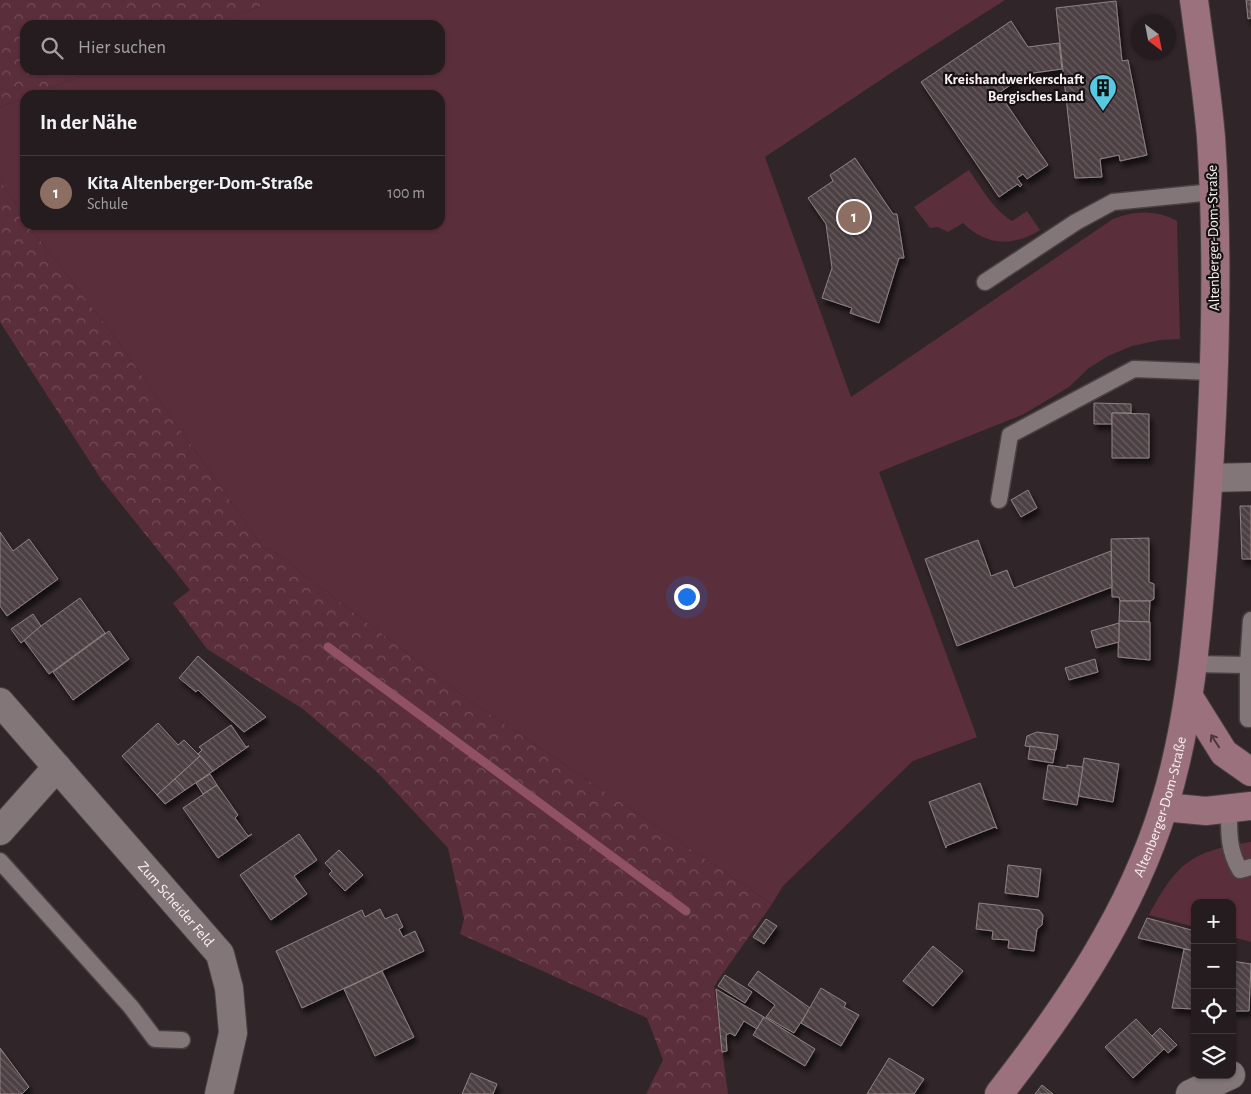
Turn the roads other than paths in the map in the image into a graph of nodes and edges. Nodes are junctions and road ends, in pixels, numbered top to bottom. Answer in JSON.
{"nodes":[{"id":1,"x":1194,"y":0,"type":"edge"},
{"id":2,"x":1213,"y":192,"type":"junction"},
{"id":3,"x":985,"y":282,"type":"dead end"},
{"id":4,"x":1213,"y":372,"type":"junction"},
{"id":5,"x":1251,"y":477,"type":"edge"},
{"id":6,"x":1209,"y":478,"type":"junction"},
{"id":7,"x":999,"y":500,"type":"dead end"},
{"id":8,"x":1251,"y":620,"type":"edge"},
{"id":9,"x":1192,"y":664,"type":"junction"},
{"id":10,"x":1248,"y":665,"type":"junction"},
{"id":11,"x":1188,"y":697,"type":"junction"},
{"id":12,"x":0,"y":702,"type":"edge"},
{"id":13,"x":1248,"y":719,"type":"dead end"},
{"id":14,"x":57,"y":767,"type":"junction"},
{"id":15,"x":1251,"y":772,"type":"edge"},
{"id":16,"x":1164,"y":807,"type":"junction"},
{"id":17,"x":1240,"y":808,"type":"edge"},
{"id":18,"x":0,"y":830,"type":"edge"},
{"id":19,"x":0,"y":861,"type":"edge"},
{"id":20,"x":1251,"y":867,"type":"edge"},
{"id":21,"x":182,"y":1040,"type":"dead end"},
{"id":22,"x":1251,"y":1066,"type":"edge"},
{"id":23,"x":1236,"y":1073,"type":"edge"},
{"id":24,"x":1223,"y":1079,"type":"edge"},
{"id":25,"x":219,"y":1094,"type":"edge"},
{"id":26,"x":999,"y":1094,"type":"edge"},
{"id":27,"x":1190,"y":1094,"type":"edge"}],
"edges":[{"from":1,"to":2,"type":"main road","name":"Altenberger-Dom-Straße"},
{"from":2,"to":3,"type":"lane"},
{"from":2,"to":4,"type":"main road","name":"Altenberger-Dom-Straße"},
{"from":4,"to":6,"type":"main road","name":"Altenberger-Dom-Straße"},
{"from":4,"to":7,"type":"lane"},
{"from":5,"to":6,"type":"street"},
{"from":6,"to":9,"type":"main road","name":"Altenberger-Dom-Straße"},
{"from":8,"to":10,"type":"lane"},
{"from":9,"to":10,"type":"lane"},
{"from":9,"to":11,"type":"main road","name":"Altenberger-Dom-Straße"},
{"from":10,"to":13,"type":"lane"},
{"from":15,"to":11,"type":"main road","one_way":true},
{"from":11,"to":16,"type":"main road","name":"Altenberger-Dom-Straße"},
{"from":12,"to":14,"type":"street","name":"Zum Scheider Feld"},
{"from":14,"to":18,"type":"street"},
{"from":14,"to":25,"type":"street","name":"Zum Scheider Feld"},
{"from":16,"to":17,"type":"main road"},
{"from":16,"to":26,"type":"main road","name":"Altenberger-Dom-Straße"},
{"from":17,"to":20,"type":"lane"},
{"from":19,"to":21,"type":"lane"},
{"from":22,"to":23,"type":"street"},
{"from":24,"to":27,"type":"street"}]}
